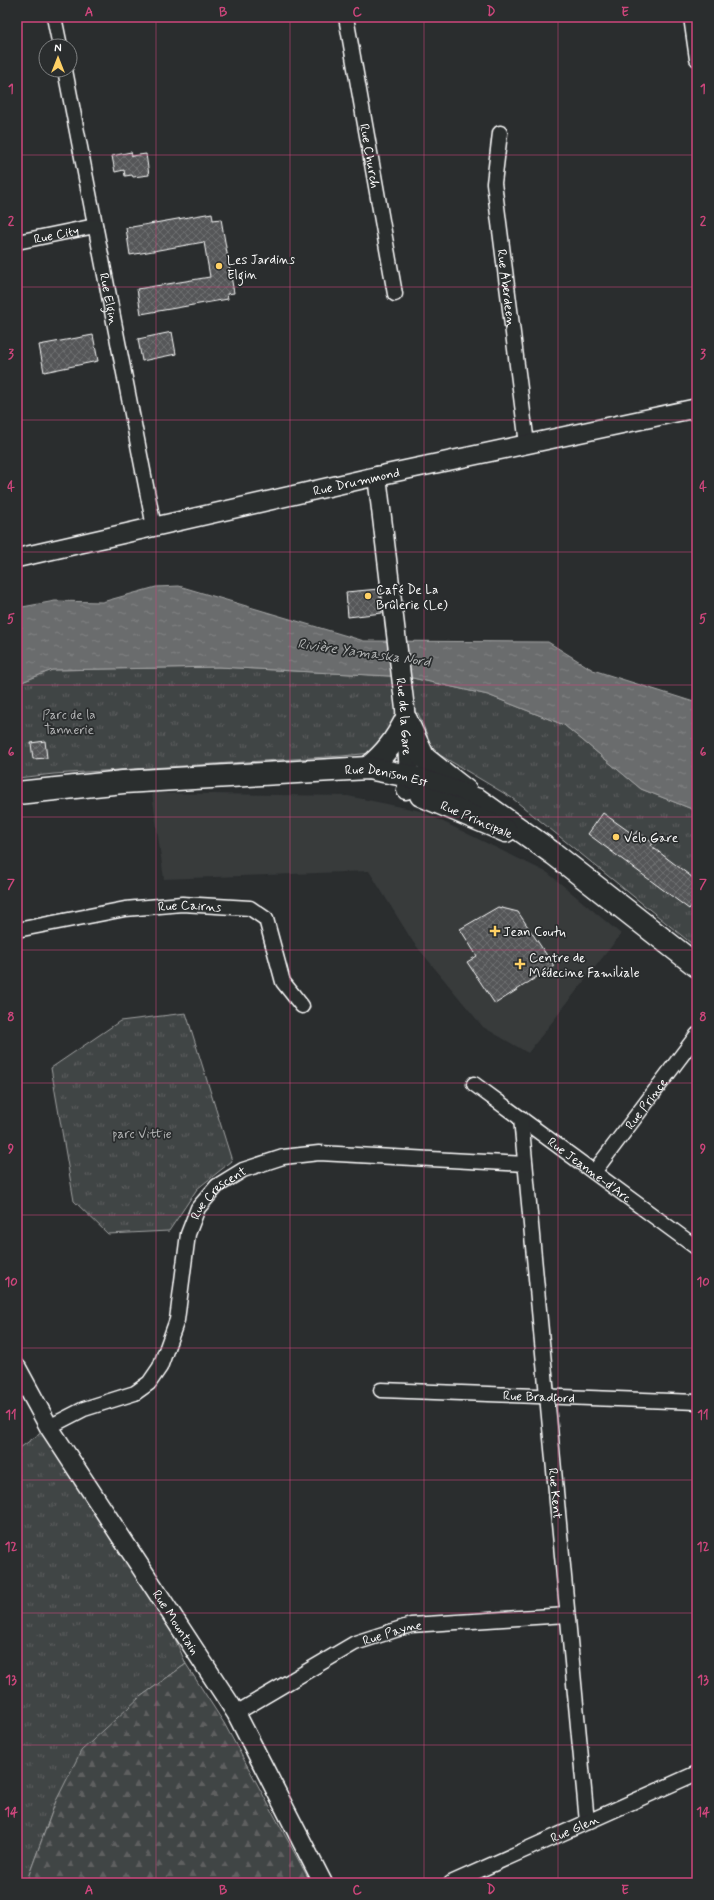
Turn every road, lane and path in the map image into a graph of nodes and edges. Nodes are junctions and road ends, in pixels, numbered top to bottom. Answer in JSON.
{"nodes":[{"id":1,"x":54,"y":17,"type":"edge"},
{"id":2,"x":346,"y":17,"type":"edge"},
{"id":3,"x":691,"y":17,"type":"edge"},
{"id":4,"x":58,"y":38,"type":"edge"},
{"id":5,"x":697,"y":59,"type":"edge"},
{"id":6,"x":67,"y":78,"type":"edge"},
{"id":7,"x":500,"y":133,"type":"dead end"},
{"id":8,"x":95,"y":226,"type":"junction"},
{"id":9,"x":17,"y":242,"type":"edge"},
{"id":10,"x":395,"y":294,"type":"dead end"},
{"id":11,"x":697,"y":408,"type":"edge"},
{"id":12,"x":527,"y":444,"type":"junction"},
{"id":13,"x":377,"y":476,"type":"junction"},
{"id":14,"x":154,"y":527,"type":"junction"},
{"id":15,"x":17,"y":558,"type":"edge"},
{"id":16,"x":405,"y":714,"type":"junction"},
{"id":17,"x":368,"y":768,"type":"junction"},
{"id":18,"x":292,"y":774,"type":"junction"},
{"id":19,"x":408,"y":783,"type":"junction"},
{"id":20,"x":17,"y":793,"type":"edge"},
{"id":21,"x":478,"y":800,"type":"junction"},
{"id":22,"x":542,"y":846,"type":"junction"},
{"id":23,"x":17,"y":930,"type":"edge"},
{"id":24,"x":697,"y":966,"type":"edge"},
{"id":25,"x":302,"y":1006,"type":"dead end"},
{"id":26,"x":697,"y":1035,"type":"edge"},
{"id":27,"x":474,"y":1084,"type":"dead end"},
{"id":28,"x":521,"y":1118,"type":"junction"},
{"id":29,"x":525,"y":1164,"type":"junction"},
{"id":30,"x":594,"y":1172,"type":"junction"},
{"id":31,"x":697,"y":1248,"type":"edge"},
{"id":32,"x":17,"y":1368,"type":"edge"},
{"id":33,"x":380,"y":1390,"type":"dead end"},
{"id":34,"x":547,"y":1396,"type":"junction"},
{"id":35,"x":697,"y":1402,"type":"edge"},
{"id":36,"x":49,"y":1427,"type":"junction"},
{"id":37,"x":568,"y":1615,"type":"junction"},
{"id":38,"x":236,"y":1713,"type":"junction"},
{"id":39,"x":697,"y":1773,"type":"edge"},
{"id":40,"x":587,"y":1822,"type":"junction"},
{"id":41,"x":323,"y":1883,"type":"edge"},
{"id":42,"x":451,"y":1883,"type":"edge"}],
"edges":[{"from":1,"to":4,"type":"street"},
{"from":2,"to":10,"type":"street","name":"Rue Church"},
{"from":3,"to":5,"type":"street"},
{"from":6,"to":8,"type":"street","name":"Rue Elgin"},
{"from":7,"to":12,"type":"street","name":"Rue Aberdeen"},
{"from":8,"to":9,"type":"street","name":"Rue City"},
{"from":8,"to":14,"type":"street","name":"Rue Elgin"},
{"from":11,"to":12,"type":"street","name":"Rue Drummond"},
{"from":12,"to":13,"type":"street","name":"Rue Drummond"},
{"from":13,"to":14,"type":"street","name":"Rue Drummond"},
{"from":13,"to":16,"type":"street","name":"Rue de la Gare"},
{"from":14,"to":15,"type":"street","name":"Rue Drummond"},
{"from":16,"to":17,"type":"main road"},
{"from":16,"to":19,"type":"street","name":"Rue de la Gare"},
{"from":16,"to":21,"type":"main road"},
{"from":17,"to":18,"type":"main road","name":"Rue Denison Est"},
{"from":17,"to":19,"type":"main road","name":"Rue Denison Est"},
{"from":18,"to":19,"type":"main road","name":"Rue Principale"},
{"from":18,"to":20,"type":"main road","name":"Rue Denison Est"},
{"from":19,"to":21,"type":"main road","name":"Rue Denison Est"},
{"from":19,"to":22,"type":"main road","name":"Rue Principale"},
{"from":21,"to":22,"type":"main road","name":"Rue Denison Est"},
{"from":22,"to":24,"type":"main road","name":"Rue Denison Est"},
{"from":23,"to":25,"type":"street","name":"Rue Cairns"},
{"from":26,"to":30,"type":"street","name":"Rue Prince"},
{"from":27,"to":28,"type":"street"},
{"from":28,"to":29,"type":"street"},
{"from":28,"to":30,"type":"street","name":"Rue Jeanne-d'Arc"},
{"from":29,"to":34,"type":"street","name":"Rue Kent"},
{"from":29,"to":36,"type":"street","name":"Rue Crescent"},
{"from":30,"to":31,"type":"street","name":"Rue Jeanne-d'Arc"},
{"from":32,"to":36,"type":"street","name":"Rue Mountain"},
{"from":33,"to":34,"type":"street","name":"Rue Bradford"},
{"from":34,"to":35,"type":"street","name":"Rue Bradford"},
{"from":34,"to":37,"type":"street","name":"Rue Kent"},
{"from":36,"to":38,"type":"street","name":"Rue Mountain"},
{"from":37,"to":38,"type":"street","name":"Rue Payne"},
{"from":37,"to":40,"type":"street","name":"Rue Kent"},
{"from":38,"to":41,"type":"street","name":"Rue Mountain"},
{"from":39,"to":40,"type":"street","name":"Rue Glen"},
{"from":40,"to":42,"type":"street","name":"Rue Glen"}]}
